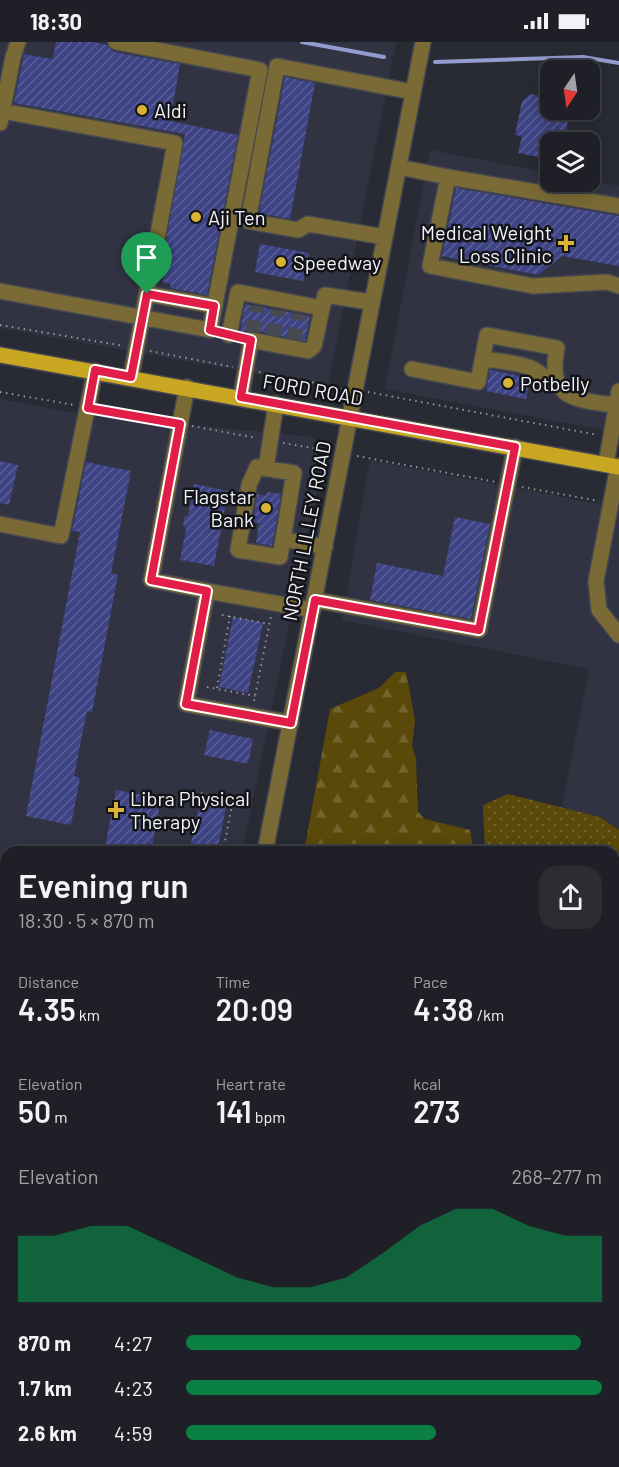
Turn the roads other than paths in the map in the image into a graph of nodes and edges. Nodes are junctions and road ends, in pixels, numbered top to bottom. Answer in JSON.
{"nodes":[{"id":1,"x":18,"y":42,"type":"edge"},
{"id":2,"x":116,"y":42,"type":"edge"},
{"id":3,"x":423,"y":42,"type":"edge"},
{"id":4,"x":277,"y":66,"type":"junction"},
{"id":5,"x":260,"y":70,"type":"junction"},
{"id":6,"x":413,"y":92,"type":"junction"},
{"id":7,"x":1,"y":117,"type":"edge"},
{"id":8,"x":399,"y":167,"type":"junction"},
{"id":9,"x":448,"y":177,"type":"junction"},
{"id":10,"x":619,"y":206,"type":"edge"},
{"id":11,"x":385,"y":237,"type":"junction"},
{"id":12,"x":619,"y":286,"type":"edge"},
{"id":13,"x":0,"y":291,"type":"edge"},
{"id":14,"x":147,"y":294,"type":"junction"},
{"id":15,"x":370,"y":302,"type":"junction"},
{"id":16,"x":214,"y":306,"type":"junction"},
{"id":17,"x":322,"y":308,"type":"junction"},
{"id":18,"x":142,"y":317,"type":"junction"},
{"id":19,"x":210,"y":330,"type":"junction"},
{"id":20,"x":229,"y":335,"type":"junction"},
{"id":21,"x":251,"y":338,"type":"junction"},
{"id":22,"x":0,"y":355,"type":"edge"},
{"id":23,"x":483,"y":359,"type":"junction"},
{"id":24,"x":412,"y":369,"type":"dead end"},
{"id":25,"x":95,"y":370,"type":"junction"},
{"id":26,"x":131,"y":377,"type":"junction"},
{"id":27,"x":559,"y":386,"type":"junction"},
{"id":28,"x":187,"y":387,"type":"junction"},
{"id":29,"x":241,"y":397,"type":"junction"},
{"id":30,"x":618,"y":401,"type":"edge"},
{"id":31,"x":276,"y":404,"type":"junction"},
{"id":32,"x":350,"y":417,"type":"junction"},
{"id":33,"x":515,"y":447,"type":"junction"},
{"id":34,"x":614,"y":466,"type":"edge"},
{"id":35,"x":266,"y":468,"type":"junction"},
{"id":36,"x":0,"y":524,"type":"edge"},
{"id":37,"x":283,"y":539,"type":"junction"},
{"id":38,"x":325,"y":547,"type":"junction"},
{"id":39,"x":207,"y":591,"type":"junction"},
{"id":40,"x":314,"y":605,"type":"junction"},
{"id":41,"x":619,"y":635,"type":"edge"},
{"id":42,"x":291,"y":723,"type":"junction"},
{"id":43,"x":266,"y":846,"type":"edge"}],
"edges":[{"from":1,"to":7,"type":"street"},
{"from":2,"to":5,"type":"street"},
{"from":3,"to":6,"type":"street","name":"NORTH LILLEY ROAD"},
{"from":4,"to":5,"type":"street"},
{"from":4,"to":6,"type":"street"},
{"from":4,"to":11,"type":"street"},
{"from":5,"to":16,"type":"street"},
{"from":6,"to":8,"type":"street","name":"NORTH LILLEY ROAD"},
{"from":7,"to":14,"type":"street"},
{"from":8,"to":9,"type":"street"},
{"from":8,"to":11,"type":"street","name":"NORTH LILLEY ROAD"},
{"from":9,"to":10,"type":"street"},
{"from":9,"to":12,"type":"street"},
{"from":11,"to":15,"type":"street","name":"NORTH LILLEY ROAD"},
{"from":13,"to":18,"type":"street"},
{"from":14,"to":16,"type":"street"},
{"from":14,"to":18,"type":"street"},
{"from":15,"to":17,"type":"street"},
{"from":15,"to":32,"type":"street","name":"NORTH LILLEY ROAD"},
{"from":16,"to":19,"type":"street"},
{"from":17,"to":20,"type":"street"},
{"from":17,"to":21,"type":"street"},
{"from":18,"to":19,"type":"street"},
{"from":18,"to":26,"type":"street"},
{"from":19,"to":20,"type":"street"},
{"from":20,"to":21,"type":"street"},
{"from":21,"to":29,"type":"street"},
{"from":22,"to":25,"type":"main road","name":"FORD ROAD"},
{"from":23,"to":24,"type":"street"},
{"from":23,"to":27,"type":"street"},
{"from":23,"to":27,"type":"street"},
{"from":25,"to":26,"type":"main road","name":"FORD ROAD"},
{"from":25,"to":36,"type":"street"},
{"from":26,"to":28,"type":"main road","name":"FORD ROAD"},
{"from":27,"to":30,"type":"street"},
{"from":28,"to":29,"type":"main road","name":"FORD ROAD"},
{"from":28,"to":39,"type":"street"},
{"from":29,"to":31,"type":"main road","name":"FORD ROAD"},
{"from":30,"to":34,"type":"street"},
{"from":31,"to":32,"type":"main road","name":"FORD ROAD"},
{"from":31,"to":35,"type":"street"},
{"from":32,"to":33,"type":"main road","name":"FORD ROAD"},
{"from":32,"to":38,"type":"street","name":"NORTH LILLEY ROAD"},
{"from":33,"to":34,"type":"main road","name":"FORD ROAD"},
{"from":33,"to":40,"type":"street"},
{"from":34,"to":41,"type":"street"},
{"from":35,"to":37,"type":"street"},
{"from":35,"to":37,"type":"street"},
{"from":37,"to":38,"type":"street"},
{"from":38,"to":40,"type":"street","name":"NORTH LILLEY ROAD"},
{"from":39,"to":40,"type":"street"},
{"from":39,"to":42,"type":"street"},
{"from":40,"to":42,"type":"street","name":"NORTH LILLEY ROAD"},
{"from":42,"to":43,"type":"street","name":"NORTH LILLEY ROAD"}]}
